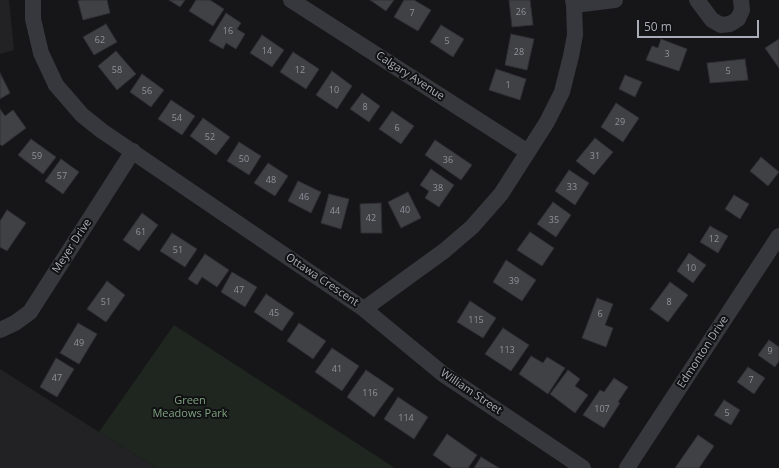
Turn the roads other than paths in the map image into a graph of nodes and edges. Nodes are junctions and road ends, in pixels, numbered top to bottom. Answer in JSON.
{"nodes":[{"id":1,"x":33,"y":0,"type":"edge"},
{"id":2,"x":291,"y":0,"type":"edge"},
{"id":3,"x":616,"y":0,"type":"edge"},
{"id":4,"x":697,"y":0,"type":"edge"},
{"id":5,"x":741,"y":0,"type":"edge"},
{"id":6,"x":574,"y":3,"type":"edge"},
{"id":7,"x":133,"y":151,"type":"junction"},
{"id":8,"x":528,"y":152,"type":"junction"},
{"id":9,"x":779,"y":236,"type":"edge"},
{"id":10,"x":364,"y":309,"type":"junction"},
{"id":11,"x":0,"y":330,"type":"edge"},
{"id":12,"x":583,"y":468,"type":"edge"},
{"id":13,"x":627,"y":468,"type":"edge"}],
"edges":[{"from":1,"to":7,"type":"street","name":"Ottawa Crescent"},
{"from":2,"to":8,"type":"street","name":"Calgary Avenue"},
{"from":3,"to":6,"type":"street"},
{"from":4,"to":5,"type":"street"},
{"from":6,"to":8,"type":"street","name":"Ottawa Crescent"},
{"from":7,"to":10,"type":"street","name":"Ottawa Crescent"},
{"from":7,"to":11,"type":"street","name":"Meyer Drive"},
{"from":8,"to":10,"type":"street","name":"Ottawa Crescent"},
{"from":9,"to":13,"type":"street","name":"Edmonton Drive"},
{"from":10,"to":12,"type":"street","name":"William Street"}]}
